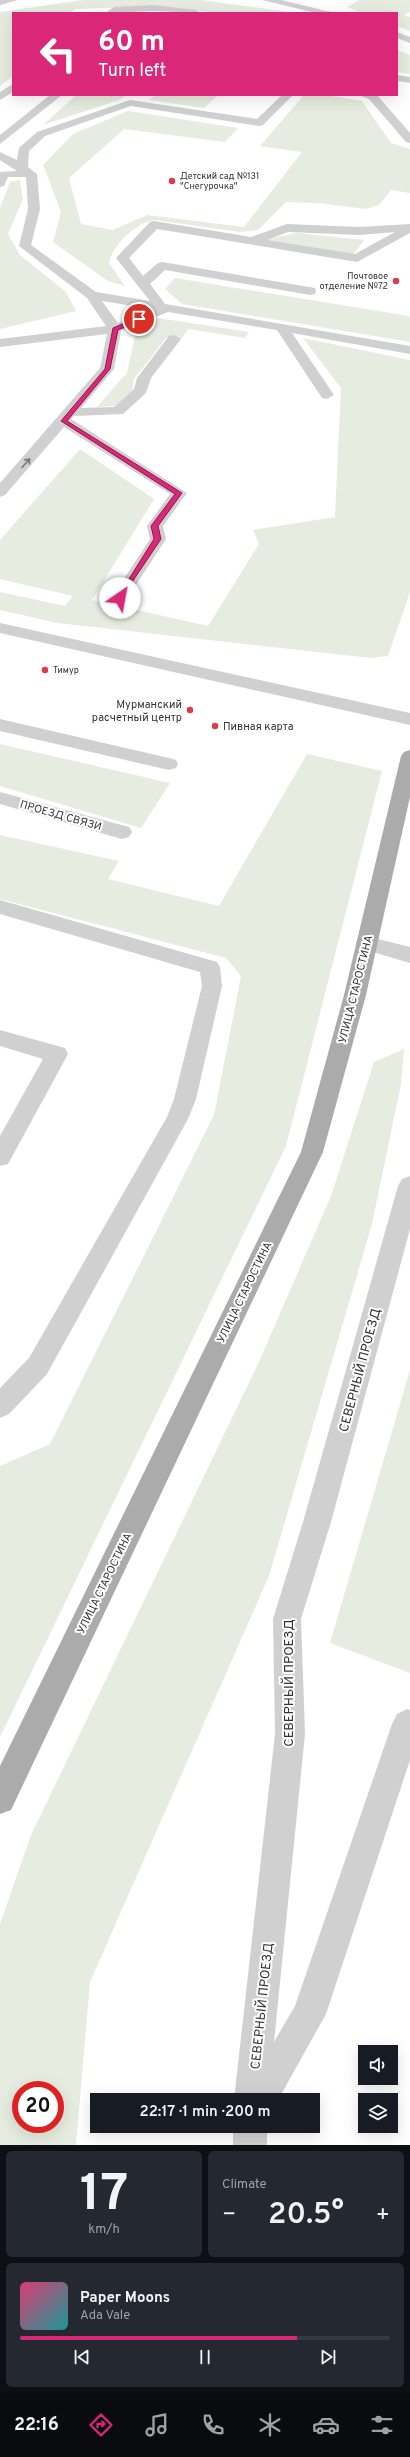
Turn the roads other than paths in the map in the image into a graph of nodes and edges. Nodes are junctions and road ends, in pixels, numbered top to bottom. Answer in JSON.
{"nodes":[{"id":1,"x":13,"y":0,"type":"edge"},
{"id":2,"x":267,"y":0,"type":"edge"},
{"id":3,"x":309,"y":0,"type":"edge"},
{"id":4,"x":0,"y":2,"type":"edge"},
{"id":5,"x":111,"y":12,"type":"edge"},
{"id":6,"x":187,"y":12,"type":"edge"},
{"id":7,"x":324,"y":12,"type":"edge"},
{"id":8,"x":327,"y":12,"type":"edge"},
{"id":9,"x":398,"y":35,"type":"edge"},
{"id":10,"x":410,"y":40,"type":"edge"},
{"id":11,"x":398,"y":78,"type":"edge"},
{"id":12,"x":410,"y":80,"type":"edge"},
{"id":13,"x":12,"y":88,"type":"edge"},
{"id":14,"x":56,"y":96,"type":"edge"},
{"id":15,"x":140,"y":96,"type":"edge"},
{"id":16,"x":287,"y":96,"type":"edge"},
{"id":17,"x":372,"y":96,"type":"edge"},
{"id":18,"x":0,"y":97,"type":"edge"},
{"id":19,"x":130,"y":103,"type":"junction"},
{"id":20,"x":410,"y":140,"type":"edge"},
{"id":21,"x":0,"y":141,"type":"edge"},
{"id":22,"x":6,"y":158,"type":"edge"},
{"id":23,"x":26,"y":171,"type":"junction"},
{"id":24,"x":2,"y":179,"type":"edge"},
{"id":25,"x":410,"y":227,"type":"edge"},
{"id":26,"x":248,"y":242,"type":"junction"},
{"id":27,"x":142,"y":284,"type":"junction"},
{"id":28,"x":310,"y":291,"type":"dead end"},
{"id":29,"x":92,"y":295,"type":"junction"},
{"id":30,"x":163,"y":309,"type":"junction"},
{"id":31,"x":281,"y":327,"type":"junction"},
{"id":32,"x":115,"y":329,"type":"junction"},
{"id":33,"x":174,"y":339,"type":"dead end"},
{"id":34,"x":0,"y":344,"type":"edge"},
{"id":35,"x":410,"y":350,"type":"edge"},
{"id":36,"x":327,"y":395,"type":"dead end"},
{"id":37,"x":68,"y":417,"type":"junction"},
{"id":38,"x":0,"y":492,"type":"edge"},
{"id":39,"x":120,"y":598,"type":"dead end"},
{"id":40,"x":0,"y":628,"type":"edge"},
{"id":41,"x":410,"y":719,"type":"edge"},
{"id":42,"x":0,"y":725,"type":"edge"},
{"id":43,"x":410,"y":756,"type":"edge"},
{"id":44,"x":169,"y":764,"type":"dead end"},
{"id":45,"x":0,"y":798,"type":"edge"},
{"id":46,"x":122,"y":832,"type":"dead end"},
{"id":47,"x":0,"y":907,"type":"edge"},
{"id":48,"x":366,"y":943,"type":"junction"},
{"id":49,"x":410,"y":955,"type":"edge"},
{"id":50,"x":0,"y":1038,"type":"edge"},
{"id":51,"x":0,"y":1157,"type":"edge"},
{"id":52,"x":410,"y":1186,"type":"edge"},
{"id":53,"x":0,"y":1406,"type":"edge"},
{"id":54,"x":407,"y":1724,"type":"dead end"},
{"id":55,"x":0,"y":1799,"type":"edge"},
{"id":56,"x":252,"y":2093,"type":"edge"},
{"id":57,"x":263,"y":2093,"type":"edge"},
{"id":58,"x":250,"y":2133,"type":"edge"},
{"id":59,"x":250,"y":2145,"type":"edge"}],
"edges":[{"from":1,"to":4,"type":"street"},
{"from":2,"to":7,"type":"street"},
{"from":3,"to":8,"type":"street"},
{"from":5,"to":6,"type":"street"},
{"from":9,"to":10,"type":"street"},
{"from":11,"to":12,"type":"street"},
{"from":13,"to":18,"type":"street"},
{"from":14,"to":21,"type":"street"},
{"from":15,"to":19,"type":"street"},
{"from":16,"to":19,"type":"street"},
{"from":17,"to":20,"type":"street"},
{"from":19,"to":23,"type":"street"},
{"from":22,"to":23,"type":"street"},
{"from":22,"to":24,"type":"street"},
{"from":23,"to":24,"type":"street"},
{"from":23,"to":29,"type":"street"},
{"from":25,"to":26,"type":"street"},
{"from":25,"to":26,"type":"street"},
{"from":26,"to":27,"type":"street"},
{"from":27,"to":28,"type":"street"},
{"from":27,"to":30,"type":"street"},
{"from":29,"to":30,"type":"street"},
{"from":29,"to":32,"type":"street"},
{"from":30,"to":31,"type":"street"},
{"from":30,"to":32,"type":"street"},
{"from":31,"to":35,"type":"street"},
{"from":31,"to":36,"type":"street"},
{"from":32,"to":34,"type":"street"},
{"from":32,"to":37,"type":"street"},
{"from":33,"to":37,"type":"street"},
{"from":38,"to":37,"type":"street","one_way":true},
{"from":37,"to":39,"type":"street"},
{"from":40,"to":41,"type":"street"},
{"from":42,"to":44,"type":"street"},
{"from":43,"to":48,"type":"main road","name":"УЛИЦА СТАРОСТИНА"},
{"from":45,"to":46,"type":"street","name":"ПРОЕЗД СВЯЗИ"},
{"from":47,"to":53,"type":"street"},
{"from":48,"to":49,"type":"street"},
{"from":48,"to":55,"type":"main road","name":"УЛИЦА СТАРОСТИНА"},
{"from":50,"to":51,"type":"street"},
{"from":52,"to":56,"type":"street","name":"СЕВЕРНЫЙ ПРОЕЗД"},
{"from":54,"to":57,"type":"street","name":"СЕВЕРНЫЙ ПРОЕЗД"},
{"from":58,"to":59,"type":"street"}]}
